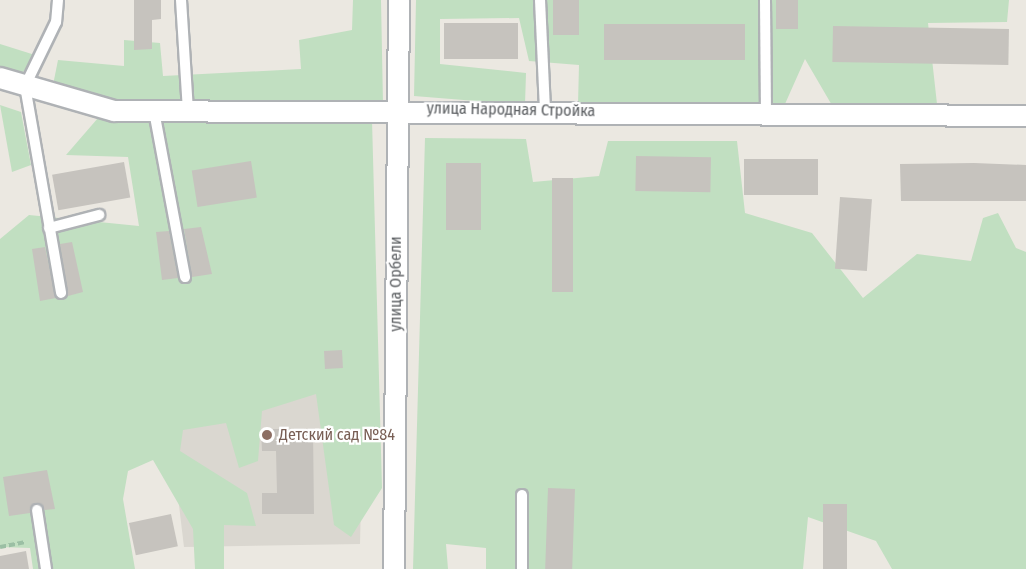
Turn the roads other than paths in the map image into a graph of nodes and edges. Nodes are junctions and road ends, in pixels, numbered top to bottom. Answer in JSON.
{"nodes":[{"id":1,"x":58,"y":0,"type":"edge"},
{"id":2,"x":181,"y":0,"type":"edge"},
{"id":3,"x":399,"y":0,"type":"edge"},
{"id":4,"x":540,"y":0,"type":"edge"},
{"id":5,"x":765,"y":0,"type":"edge"},
{"id":6,"x":0,"y":78,"type":"edge"},
{"id":7,"x":25,"y":86,"type":"junction"},
{"id":8,"x":397,"y":109,"type":"junction"},
{"id":9,"x":545,"y":110,"type":"junction"},
{"id":10,"x":154,"y":111,"type":"junction"},
{"id":11,"x":188,"y":111,"type":"junction"},
{"id":12,"x":766,"y":113,"type":"junction"},
{"id":13,"x":1026,"y":116,"type":"edge"},
{"id":14,"x":99,"y":215,"type":"dead end"},
{"id":15,"x":49,"y":228,"type":"junction"},
{"id":16,"x":185,"y":277,"type":"dead end"},
{"id":17,"x":62,"y":293,"type":"dead end"},
{"id":18,"x":522,"y":495,"type":"dead end"},
{"id":19,"x":37,"y":510,"type":"dead end"},
{"id":20,"x":46,"y":569,"type":"edge"},
{"id":21,"x":394,"y":569,"type":"edge"},
{"id":22,"x":522,"y":569,"type":"edge"}],
"edges":[{"from":1,"to":7,"type":"lane"},
{"from":2,"to":11,"type":"lane"},
{"from":3,"to":8,"type":"street","name":"улица Орбели"},
{"from":4,"to":9,"type":"lane"},
{"from":5,"to":12,"type":"lane"},
{"from":6,"to":7,"type":"street","name":"улица Народная Стройка"},
{"from":7,"to":10,"type":"street","name":"улица Народная Стройка"},
{"from":7,"to":15,"type":"lane"},
{"from":8,"to":9,"type":"street","name":"улица Народная Стройка"},
{"from":8,"to":11,"type":"street","name":"улица Народная Стройка"},
{"from":8,"to":21,"type":"street","name":"улица Орбели"},
{"from":9,"to":12,"type":"street","name":"улица Народная Стройка"},
{"from":10,"to":11,"type":"street","name":"улица Народная Стройка"},
{"from":10,"to":16,"type":"lane"},
{"from":12,"to":13,"type":"street","name":"улица Народная Стройка"},
{"from":14,"to":15,"type":"lane"},
{"from":15,"to":17,"type":"lane"},
{"from":18,"to":22,"type":"lane"},
{"from":19,"to":20,"type":"lane"}]}
